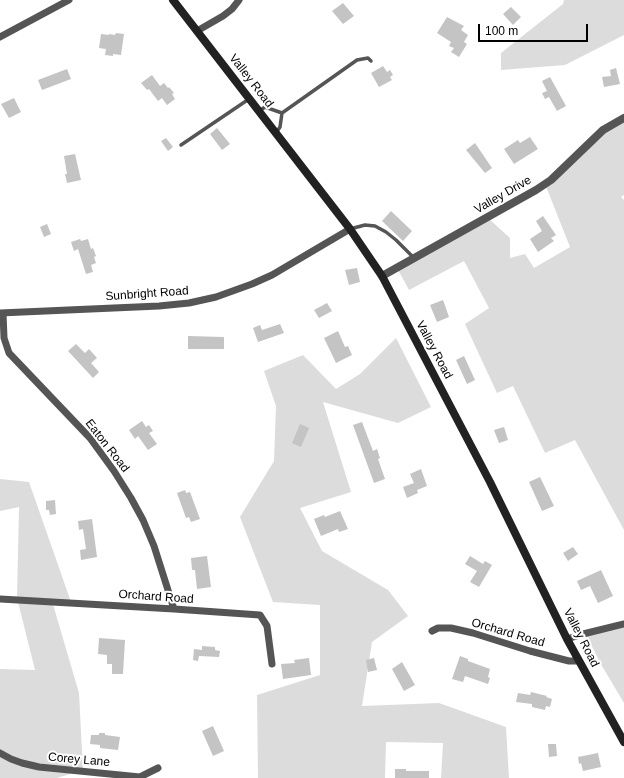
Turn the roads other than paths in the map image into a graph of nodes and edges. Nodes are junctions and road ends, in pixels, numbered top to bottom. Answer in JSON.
{"nodes":[{"id":1,"x":69,"y":0,"type":"edge"},
{"id":2,"x":173,"y":0,"type":"edge"},
{"id":3,"x":239,"y":0,"type":"edge"},
{"id":4,"x":197,"y":31,"type":"junction"},
{"id":5,"x":0,"y":37,"type":"edge"},
{"id":6,"x":371,"y":61,"type":"dead end"},
{"id":7,"x":250,"y":99,"type":"junction"},
{"id":8,"x":259,"y":111,"type":"junction"},
{"id":9,"x":282,"y":113,"type":"junction"},
{"id":10,"x":624,"y":118,"type":"edge"},
{"id":11,"x":276,"y":133,"type":"junction"},
{"id":12,"x":181,"y":144,"type":"dead end"},
{"id":13,"x":350,"y":229,"type":"junction"},
{"id":14,"x":414,"y":258,"type":"junction"},
{"id":15,"x":382,"y":276,"type":"junction"},
{"id":16,"x":1,"y":313,"type":"edge"},
{"id":17,"x":0,"y":599,"type":"edge"},
{"id":18,"x":174,"y":608,"type":"junction"},
{"id":19,"x":624,"y":624,"type":"edge"},
{"id":20,"x":432,"y":631,"type":"dead end"},
{"id":21,"x":567,"y":639,"type":"junction"},
{"id":22,"x":579,"y":661,"type":"junction"},
{"id":23,"x":272,"y":664,"type":"dead end"},
{"id":24,"x":624,"y":742,"type":"edge"},
{"id":25,"x":0,"y":753,"type":"edge"},
{"id":26,"x":158,"y":768,"type":"dead end"}],
"edges":[{"from":1,"to":5,"type":"street"},
{"from":2,"to":4,"type":"main road","name":"Valley Road"},
{"from":3,"to":4,"type":"street"},
{"from":4,"to":7,"type":"main road","name":"Valley Road"},
{"from":6,"to":9,"type":"lane"},
{"from":7,"to":8,"type":"main road","name":"Valley Road"},
{"from":7,"to":12,"type":"lane"},
{"from":8,"to":9,"type":"lane"},
{"from":8,"to":11,"type":"main road","name":"Valley Road"},
{"from":9,"to":11,"type":"lane"},
{"from":10,"to":14,"type":"street","name":"Valley Drive"},
{"from":11,"to":13,"type":"main road","name":"Valley Road"},
{"from":13,"to":14,"type":"lane"},
{"from":13,"to":15,"type":"main road","name":"Valley Road"},
{"from":13,"to":16,"type":"street","name":"Sunbright Road"},
{"from":14,"to":15,"type":"street","name":"Valley Drive"},
{"from":15,"to":21,"type":"main road","name":"Valley Road"},
{"from":16,"to":18,"type":"street","name":"Eaton Road"},
{"from":17,"to":18,"type":"street","name":"Orchard Road"},
{"from":18,"to":23,"type":"street","name":"Orchard Road"},
{"from":19,"to":21,"type":"street"},
{"from":20,"to":22,"type":"street","name":"Orchard Road"},
{"from":21,"to":22,"type":"main road","name":"Valley Road"},
{"from":22,"to":24,"type":"main road","name":"Valley Road"},
{"from":25,"to":26,"type":"street","name":"Corey Lane"}]}
